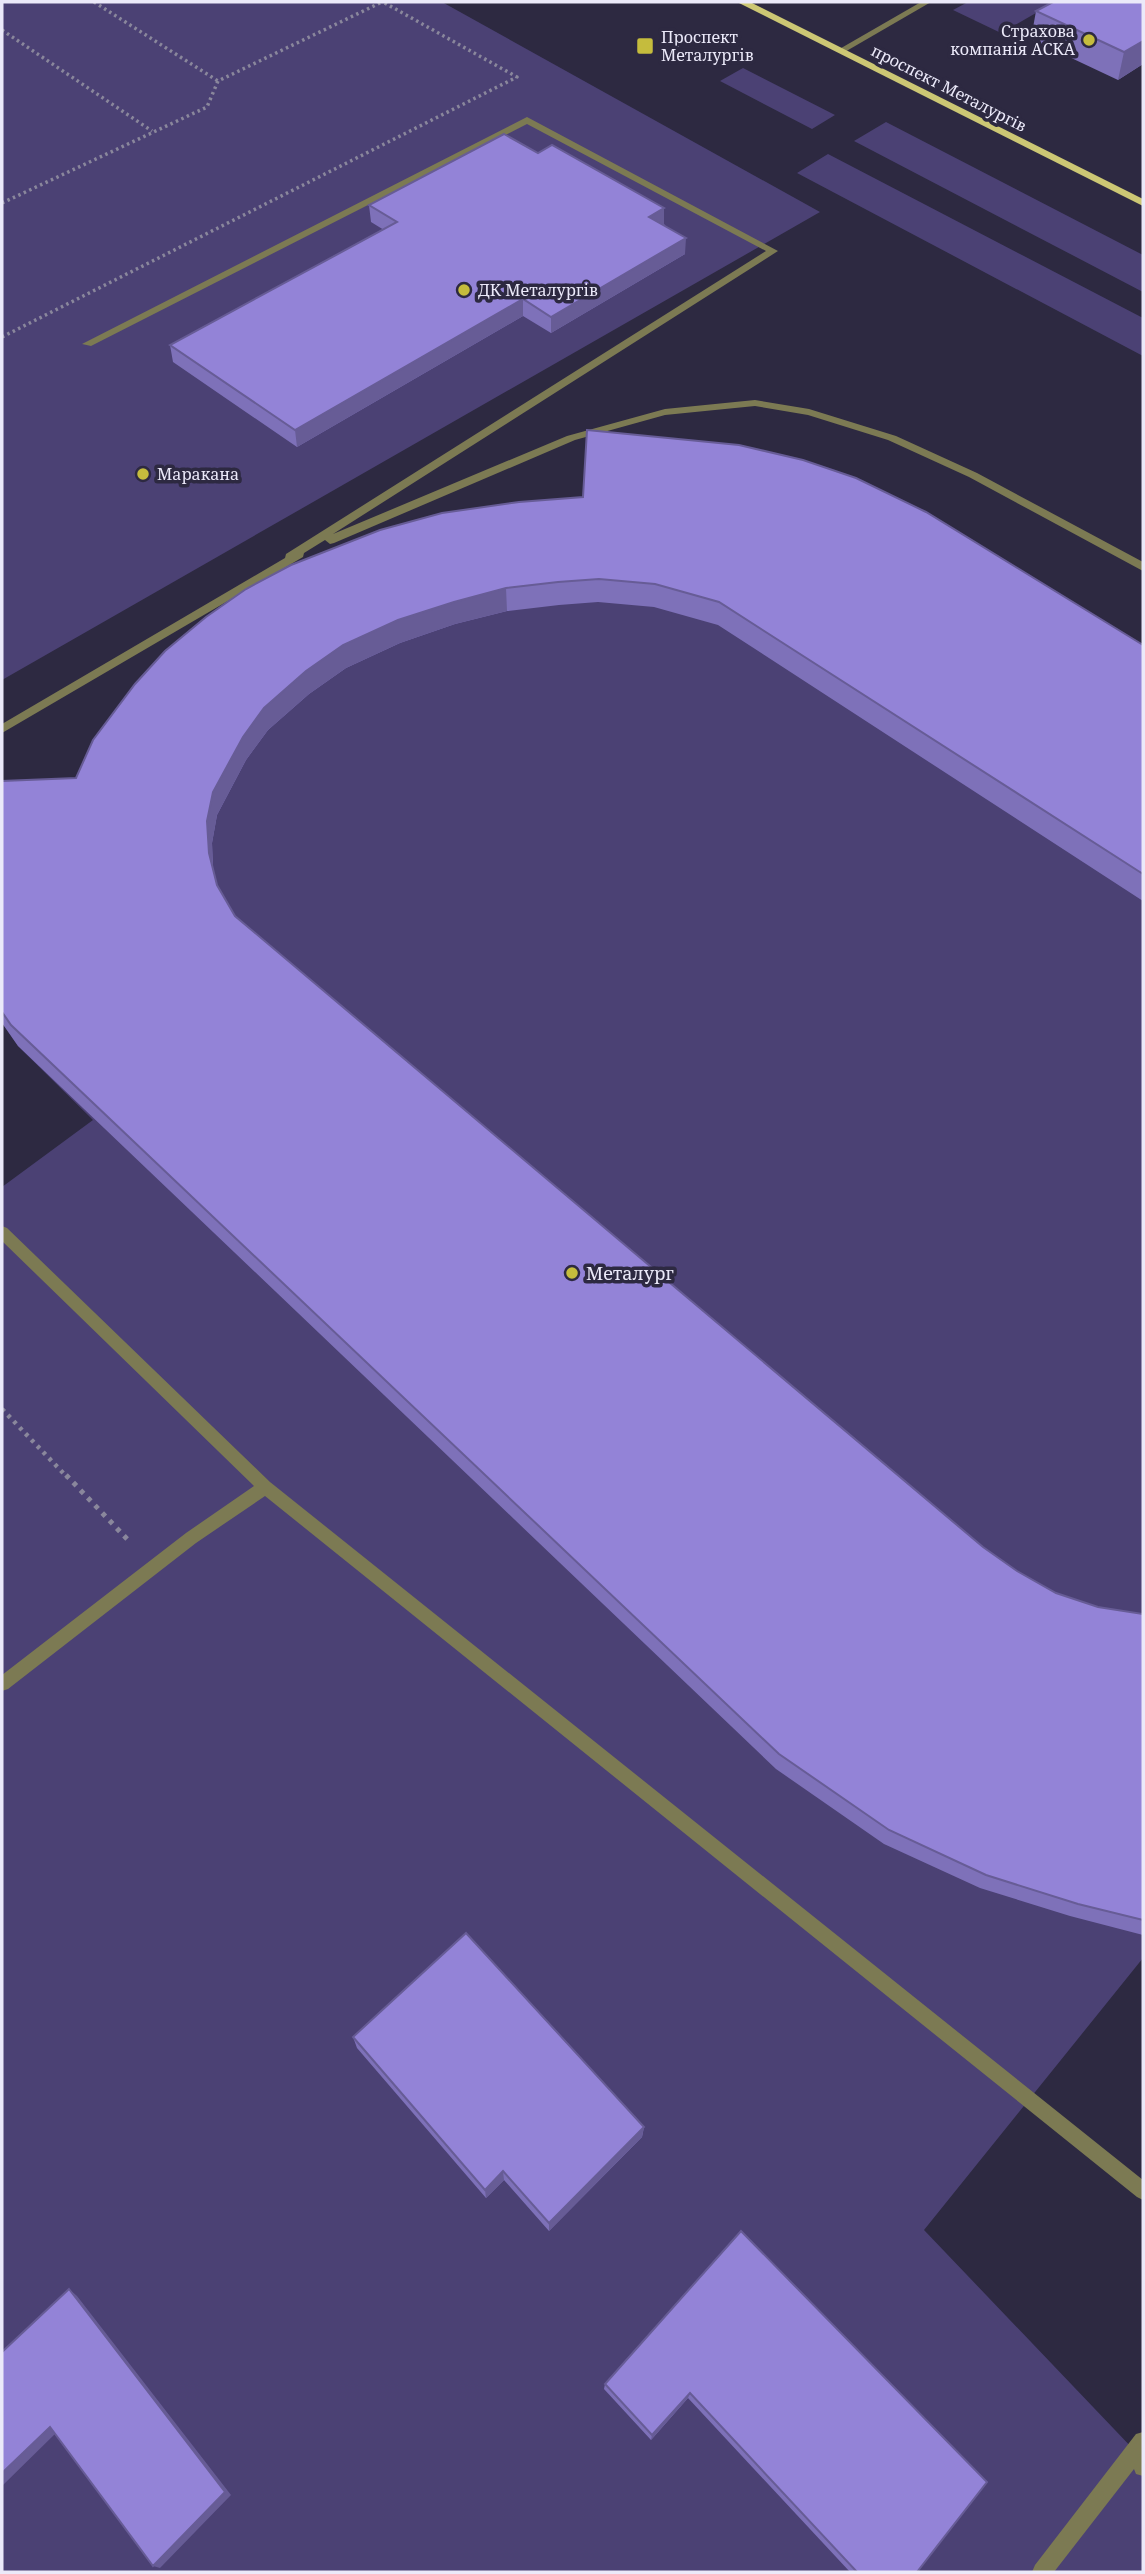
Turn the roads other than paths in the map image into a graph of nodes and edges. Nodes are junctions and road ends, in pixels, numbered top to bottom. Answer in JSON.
{"nodes":[{"id":1,"x":741,"y":2,"type":"edge"},
{"id":2,"x":927,"y":2,"type":"edge"},
{"id":3,"x":840,"y":51,"type":"junction"},
{"id":4,"x":1143,"y":203,"type":"edge"},
{"id":5,"x":87,"y":344,"type":"dead end"},
{"id":6,"x":290,"y":557,"type":"junction"},
{"id":7,"x":1143,"y":567,"type":"edge"},
{"id":8,"x":2,"y":729,"type":"edge"},
{"id":9,"x":2,"y":1232,"type":"edge"},
{"id":10,"x":265,"y":1487,"type":"junction"},
{"id":11,"x":2,"y":1684,"type":"edge"},
{"id":12,"x":1143,"y":2191,"type":"edge"},
{"id":13,"x":1141,"y":2453,"type":"edge"},
{"id":14,"x":1042,"y":2572,"type":"edge"}],
"edges":[{"from":1,"to":3,"type":"main road","name":"проспект Металургів"},
{"from":2,"to":3,"type":"street"},
{"from":3,"to":4,"type":"main road","name":"проспект Металургів"},
{"from":5,"to":6,"type":"street"},
{"from":6,"to":7,"type":"street"},
{"from":6,"to":8,"type":"street"},
{"from":9,"to":10,"type":"street"},
{"from":10,"to":11,"type":"street"},
{"from":10,"to":12,"type":"street"},
{"from":13,"to":14,"type":"street"}]}
